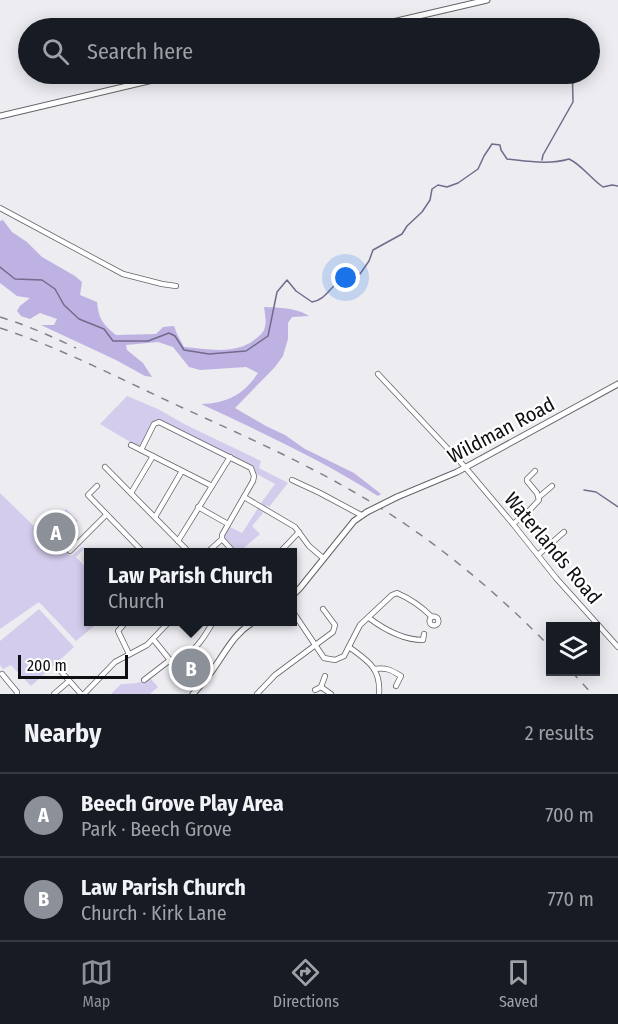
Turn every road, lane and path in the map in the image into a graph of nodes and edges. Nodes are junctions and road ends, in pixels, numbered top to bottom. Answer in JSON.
{"nodes":[{"id":1,"x":487,"y":0,"type":"edge"},
{"id":2,"x":412,"y":18,"type":"edge"},
{"id":3,"x":136,"y":84,"type":"edge"},
{"id":4,"x":0,"y":116,"type":"edge"},
{"id":5,"x":0,"y":208,"type":"edge"},
{"id":6,"x":176,"y":286,"type":"dead end"},
{"id":7,"x":378,"y":375,"type":"dead end"},
{"id":8,"x":618,"y":384,"type":"edge"},
{"id":9,"x":131,"y":445,"type":"dead end"},
{"id":10,"x":141,"y":450,"type":"junction"},
{"id":11,"x":153,"y":456,"type":"junction"},
{"id":12,"x":230,"y":457,"type":"junction"},
{"id":13,"x":105,"y":467,"type":"dead end"},
{"id":14,"x":465,"y":467,"type":"junction"},
{"id":15,"x":182,"y":471,"type":"junction"},
{"id":16,"x":535,"y":471,"type":"dead end"},
{"id":17,"x":110,"y":472,"type":"junction"},
{"id":18,"x":105,"y":477,"type":"dead end"},
{"id":19,"x":292,"y":480,"type":"dead end"},
{"id":20,"x":97,"y":486,"type":"dead end"},
{"id":21,"x":212,"y":486,"type":"junction"},
{"id":22,"x":552,"y":486,"type":"dead end"},
{"id":23,"x":131,"y":493,"type":"junction"},
{"id":24,"x":244,"y":496,"type":"junction"},
{"id":25,"x":539,"y":496,"type":"junction"},
{"id":26,"x":198,"y":507,"type":"junction"},
{"id":27,"x":106,"y":515,"type":"junction"},
{"id":28,"x":361,"y":515,"type":"junction"},
{"id":29,"x":155,"y":517,"type":"junction"},
{"id":30,"x":278,"y":518,"type":"junction"},
{"id":31,"x":228,"y":524,"type":"junction"},
{"id":32,"x":274,"y":524,"type":"dead end"},
{"id":33,"x":513,"y":524,"type":"junction"},
{"id":34,"x":299,"y":532,"type":"junction"},
{"id":35,"x":564,"y":532,"type":"dead end"},
{"id":36,"x":222,"y":539,"type":"junction"},
{"id":37,"x":178,"y":541,"type":"junction"},
{"id":38,"x":140,"y":548,"type":"edge"},
{"id":39,"x":185,"y":548,"type":"edge"},
{"id":40,"x":212,"y":548,"type":"edge"},
{"id":41,"x":230,"y":548,"type":"edge"},
{"id":42,"x":284,"y":548,"type":"edge"},
{"id":43,"x":70,"y":551,"type":"dead end"},
{"id":44,"x":538,"y":555,"type":"junction"},
{"id":45,"x":323,"y":558,"type":"junction"},
{"id":46,"x":297,"y":591,"type":"edge"},
{"id":47,"x":378,"y":596,"type":"dead end"},
{"id":48,"x":384,"y":602,"type":"junction"},
{"id":49,"x":323,"y":609,"type":"dead end"},
{"id":50,"x":432,"y":617,"type":"dead end"},
{"id":51,"x":297,"y":618,"type":"edge"},
{"id":52,"x":369,"y":618,"type":"junction"},
{"id":53,"x":122,"y":626,"type":"edge"},
{"id":54,"x":165,"y":626,"type":"edge"},
{"id":55,"x":210,"y":626,"type":"edge"},
{"id":56,"x":246,"y":626,"type":"edge"},
{"id":57,"x":424,"y":634,"type":"dead end"},
{"id":58,"x":153,"y":639,"type":"junction"},
{"id":59,"x":315,"y":646,"type":"junction"},
{"id":60,"x":350,"y":647,"type":"junction"},
{"id":61,"x":618,"y":647,"type":"edge"},
{"id":62,"x":129,"y":654,"type":"junction"},
{"id":63,"x":170,"y":660,"type":"junction"},
{"id":64,"x":57,"y":667,"type":"dead end"},
{"id":65,"x":374,"y":669,"type":"junction"},
{"id":66,"x":2,"y":674,"type":"dead end"},
{"id":67,"x":325,"y":676,"type":"dead end"},
{"id":68,"x":144,"y":680,"type":"dead end"},
{"id":69,"x":69,"y":681,"type":"junction"},
{"id":70,"x":396,"y":686,"type":"dead end"},
{"id":71,"x":321,"y":687,"type":"junction"},
{"id":72,"x":315,"y":690,"type":"dead end"},
{"id":73,"x":26,"y":691,"type":"dead end"},
{"id":74,"x":17,"y":693,"type":"edge"},
{"id":75,"x":54,"y":694,"type":"edge"},
{"id":76,"x":83,"y":694,"type":"edge"},
{"id":77,"x":193,"y":694,"type":"edge"},
{"id":78,"x":257,"y":694,"type":"edge"},
{"id":79,"x":331,"y":694,"type":"edge"},
{"id":80,"x":379,"y":694,"type":"edge"}],
"edges":[{"from":1,"to":2,"type":"main road"},
{"from":3,"to":4,"type":"main road"},
{"from":5,"to":6,"type":"street"},
{"from":7,"to":14,"type":"street","name":"Waterlands Road"},
{"from":8,"to":14,"type":"main road","name":"Wildman Road"},
{"from":9,"to":10,"type":"street"},
{"from":10,"to":11,"type":"street"},
{"from":10,"to":12,"type":"street"},
{"from":11,"to":15,"type":"street"},
{"from":11,"to":23,"type":"street"},
{"from":12,"to":21,"type":"street"},
{"from":12,"to":24,"type":"street"},
{"from":13,"to":17,"type":"street"},
{"from":14,"to":28,"type":"main road","name":"Wildman Road","bridge":true},
{"from":14,"to":33,"type":"street","name":"Waterlands Road"},
{"from":15,"to":21,"type":"street"},
{"from":15,"to":29,"type":"street"},
{"from":16,"to":25,"type":"street"},
{"from":17,"to":18,"type":"street"},
{"from":17,"to":23,"type":"street"},
{"from":19,"to":28,"type":"street"},
{"from":20,"to":27,"type":"street"},
{"from":21,"to":26,"type":"street"},
{"from":22,"to":25,"type":"street"},
{"from":23,"to":29,"type":"street"},
{"from":24,"to":30,"type":"street"},
{"from":24,"to":31,"type":"street"},
{"from":25,"to":33,"type":"street"},
{"from":26,"to":31,"type":"street"},
{"from":26,"to":37,"type":"street"},
{"from":27,"to":38,"type":"street"},
{"from":27,"to":43,"type":"street"},
{"from":28,"to":45,"type":"main road"},
{"from":29,"to":37,"type":"street"},
{"from":30,"to":32,"type":"street"},
{"from":30,"to":34,"type":"street"},
{"from":31,"to":36,"type":"street"},
{"from":33,"to":44,"type":"street","name":"Waterlands Road"},
{"from":34,"to":42,"type":"street"},
{"from":34,"to":45,"type":"street"},
{"from":35,"to":44,"type":"street"},
{"from":36,"to":40,"type":"street"},
{"from":36,"to":41,"type":"street"},
{"from":37,"to":39,"type":"street"},
{"from":44,"to":61,"type":"street","name":"Waterlands Road"},
{"from":45,"to":46,"type":"main road"},
{"from":47,"to":48,"type":"street"},
{"from":48,"to":50,"type":"street"},
{"from":48,"to":52,"type":"street"},
{"from":49,"to":59,"type":"street"},
{"from":51,"to":59,"type":"street"},
{"from":52,"to":57,"type":"street"},
{"from":52,"to":60,"type":"street"},
{"from":53,"to":62,"type":"street"},
{"from":54,"to":58,"type":"street"},
{"from":55,"to":63,"type":"street"},
{"from":56,"to":77,"type":"main road"},
{"from":58,"to":62,"type":"street"},
{"from":58,"to":63,"type":"street"},
{"from":59,"to":60,"type":"street"},
{"from":59,"to":78,"type":"street"},
{"from":60,"to":65,"type":"street"},
{"from":62,"to":76,"type":"street"},
{"from":63,"to":68,"type":"street"},
{"from":64,"to":69,"type":"street"},
{"from":65,"to":70,"type":"street"},
{"from":65,"to":80,"type":"street"},
{"from":66,"to":74,"type":"street"},
{"from":67,"to":71,"type":"street"},
{"from":69,"to":75,"type":"street"},
{"from":69,"to":76,"type":"street"},
{"from":71,"to":72,"type":"street"},
{"from":71,"to":79,"type":"street"},
{"from":73,"to":74,"type":"street"}]}
